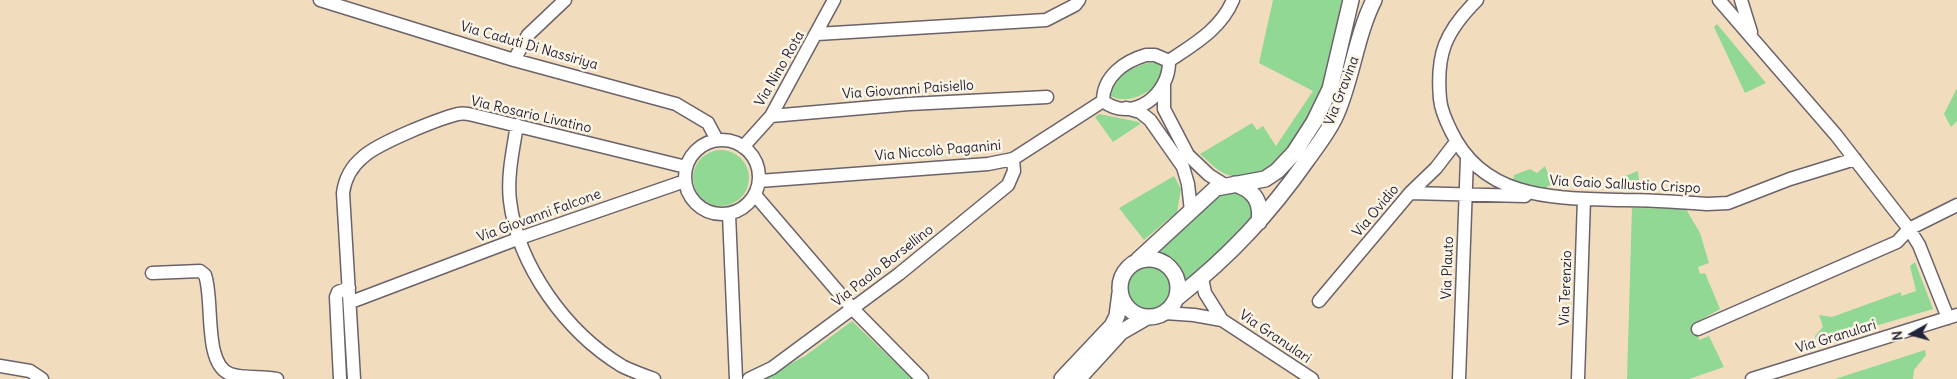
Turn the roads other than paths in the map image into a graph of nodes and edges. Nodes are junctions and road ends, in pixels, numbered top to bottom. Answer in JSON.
{"nodes":[{"id":1,"x":320,"y":0,"type":"edge"},
{"id":2,"x":565,"y":0,"type":"edge"},
{"id":3,"x":834,"y":0,"type":"edge"},
{"id":4,"x":1079,"y":0,"type":"edge"},
{"id":5,"x":1233,"y":0,"type":"edge"},
{"id":6,"x":1351,"y":0,"type":"edge"},
{"id":7,"x":1374,"y":0,"type":"edge"},
{"id":8,"x":1476,"y":0,"type":"edge"},
{"id":9,"x":1719,"y":0,"type":"edge"},
{"id":10,"x":1740,"y":0,"type":"edge"},
{"id":11,"x":1468,"y":6,"type":"edge"},
{"id":12,"x":817,"y":34,"type":"junction"},
{"id":13,"x":1753,"y":39,"type":"junction"},
{"id":14,"x":514,"y":60,"type":"junction"},
{"id":15,"x":1169,"y":61,"type":"junction"},
{"id":16,"x":1164,"y":85,"type":"junction"},
{"id":17,"x":1047,"y":97,"type":"dead end"},
{"id":18,"x":1103,"y":100,"type":"junction"},
{"id":19,"x":1126,"y":108,"type":"junction"},
{"id":20,"x":771,"y":116,"type":"junction"},
{"id":21,"x":516,"y":125,"type":"junction"},
{"id":22,"x":717,"y":140,"type":"junction"},
{"id":23,"x":1456,"y":142,"type":"junction"},
{"id":24,"x":743,"y":147,"type":"junction"},
{"id":25,"x":1467,"y":158,"type":"junction"},
{"id":26,"x":1013,"y":159,"type":"junction"},
{"id":27,"x":1856,"y":159,"type":"junction"},
{"id":28,"x":686,"y":167,"type":"junction"},
{"id":29,"x":684,"y":181,"type":"junction"},
{"id":30,"x":759,"y":181,"type":"junction"},
{"id":31,"x":1230,"y":184,"type":"junction"},
{"id":32,"x":1410,"y":193,"type":"junction"},
{"id":33,"x":755,"y":195,"type":"junction"},
{"id":34,"x":1465,"y":195,"type":"junction"},
{"id":35,"x":1543,"y":196,"type":"junction"},
{"id":36,"x":1584,"y":199,"type":"junction"},
{"id":37,"x":1957,"y":205,"type":"edge"},
{"id":38,"x":1190,"y":211,"type":"junction"},
{"id":39,"x":729,"y":214,"type":"junction"},
{"id":40,"x":1259,"y":222,"type":"junction"},
{"id":41,"x":1909,"y":229,"type":"junction"},
{"id":42,"x":520,"y":238,"type":"junction"},
{"id":43,"x":1138,"y":260,"type":"junction"},
{"id":44,"x":152,"y":272,"type":"dead end"},
{"id":45,"x":1202,"y":278,"type":"junction"},
{"id":46,"x":349,"y":288,"type":"junction"},
{"id":47,"x":1120,"y":291,"type":"junction"},
{"id":48,"x":1178,"y":297,"type":"junction"},
{"id":49,"x":1319,"y":301,"type":"dead end"},
{"id":50,"x":351,"y":302,"type":"junction"},
{"id":51,"x":852,"y":308,"type":"junction"},
{"id":52,"x":1165,"y":313,"type":"junction"},
{"id":53,"x":1147,"y":317,"type":"junction"},
{"id":54,"x":1953,"y":317,"type":"edge"},
{"id":55,"x":1222,"y":320,"type":"junction"},
{"id":56,"x":1698,"y":329,"type":"dead end"},
{"id":57,"x":0,"y":366,"type":"edge"},
{"id":58,"x":42,"y":379,"type":"edge"},
{"id":59,"x":277,"y":379,"type":"edge"},
{"id":60,"x":340,"y":379,"type":"edge"},
{"id":61,"x":354,"y":379,"type":"edge"},
{"id":62,"x":654,"y":379,"type":"edge"},
{"id":63,"x":736,"y":379,"type":"edge"},
{"id":64,"x":749,"y":379,"type":"edge"},
{"id":65,"x":922,"y":379,"type":"edge"},
{"id":66,"x":1062,"y":379,"type":"edge"},
{"id":67,"x":1078,"y":379,"type":"edge"},
{"id":68,"x":1312,"y":379,"type":"edge"},
{"id":69,"x":1459,"y":379,"type":"edge"},
{"id":70,"x":1578,"y":379,"type":"edge"},
{"id":71,"x":1752,"y":379,"type":"edge"}],
"edges":[{"from":1,"to":14,"type":"street","name":"Via Caduti Di Nassiriya"},
{"from":2,"to":14,"type":"street"},
{"from":3,"to":12,"type":"street","name":"Via Nino Rota"},
{"from":4,"to":12,"type":"street"},
{"from":5,"to":15,"type":"street"},
{"from":6,"to":31,"type":"main road","name":"Via Gravina"},
{"from":7,"to":40,"type":"main road","name":"Via Gravina"},
{"from":8,"to":11,"type":"street","name":"Via Gaio Sallustio Crispo"},
{"from":9,"to":13,"type":"street"},
{"from":10,"to":13,"type":"street"},
{"from":11,"to":23,"type":"street","name":"Via Gaio Sallustio Crispo"},
{"from":12,"to":20,"type":"street","name":"Via Nino Rota"},
{"from":13,"to":27,"type":"street"},
{"from":14,"to":22,"type":"street","name":"Via Caduti Di Nassiriya"},
{"from":15,"to":16,"type":"street"},
{"from":15,"to":18,"type":"street"},
{"from":16,"to":19,"type":"street"},
{"from":16,"to":31,"type":"street"},
{"from":17,"to":20,"type":"street","name":"Via Giovanni Paisiello"},
{"from":18,"to":19,"type":"street"},
{"from":18,"to":26,"type":"street","name":"Via Niccolò Paganini"},
{"from":19,"to":38,"type":"street"},
{"from":20,"to":24,"type":"street","name":"Via Nino Rota"},
{"from":21,"to":28,"type":"street","name":"Via Rosario Livatino"},
{"from":21,"to":42,"type":"street"},
{"from":21,"to":46,"type":"street","name":"Via Rosario Livatino"},
{"from":22,"to":24,"type":"street"},
{"from":22,"to":28,"type":"street"},
{"from":23,"to":25,"type":"street","name":"Via Gaio Sallustio Crispo"},
{"from":23,"to":32,"type":"street","name":"Via Ovidio"},
{"from":24,"to":30,"type":"street"},
{"from":25,"to":34,"type":"street","name":"Via Plauto"},
{"from":25,"to":35,"type":"street","name":"Via Gaio Sallustio Crispo"},
{"from":26,"to":30,"type":"street","name":"Via Niccolò Paganini"},
{"from":26,"to":51,"type":"street","name":"Via Paolo Borsellino"},
{"from":27,"to":36,"type":"street","name":"Via Gaio Sallustio Crispo"},
{"from":27,"to":41,"type":"street"},
{"from":28,"to":29,"type":"street"},
{"from":29,"to":39,"type":"street"},
{"from":29,"to":42,"type":"street","name":"Via Giovanni Falcone"},
{"from":30,"to":33,"type":"street"},
{"from":31,"to":38,"type":"main road","name":"Via Gravina"},
{"from":31,"to":40,"type":"main road"},
{"from":32,"to":34,"type":"street"},
{"from":32,"to":49,"type":"street","name":"Via Ovidio"},
{"from":33,"to":39,"type":"street"},
{"from":33,"to":51,"type":"street"},
{"from":34,"to":35,"type":"street"},
{"from":34,"to":69,"type":"street","name":"Via Plauto"},
{"from":35,"to":36,"type":"street","name":"Via Gaio Sallustio Crispo"},
{"from":36,"to":70,"type":"street","name":"Via Terenzio"},
{"from":37,"to":41,"type":"street"},
{"from":38,"to":43,"type":"main road","name":"Via Gravina"},
{"from":39,"to":63,"type":"street"},
{"from":40,"to":45,"type":"main road","name":"Via Gravina"},
{"from":41,"to":54,"type":"street"},
{"from":41,"to":56,"type":"street"},
{"from":42,"to":50,"type":"street","name":"Via Giovanni Falcone"},
{"from":42,"to":62,"type":"street"},
{"from":43,"to":47,"type":"main road"},
{"from":43,"to":48,"type":"main road"},
{"from":44,"to":59,"type":"street"},
{"from":45,"to":48,"type":"main road","name":"Via Gravina"},
{"from":45,"to":55,"type":"street"},
{"from":46,"to":50,"type":"street","name":"Via Rosario Livatino"},
{"from":46,"to":60,"type":"street"},
{"from":47,"to":53,"type":"main road"},
{"from":47,"to":66,"type":"main road"},
{"from":48,"to":52,"type":"main road"},
{"from":50,"to":61,"type":"street","name":"Via Rosario Livatino"},
{"from":51,"to":64,"type":"street","name":"Via Paolo Borsellino"},
{"from":51,"to":65,"type":"street"},
{"from":52,"to":53,"type":"main road"},
{"from":52,"to":55,"type":"street"},
{"from":53,"to":67,"type":"main road"},
{"from":54,"to":71,"type":"street","name":"Via Granulari"},
{"from":55,"to":68,"type":"street","name":"Via Granulari"},
{"from":57,"to":58,"type":"street"}]}
